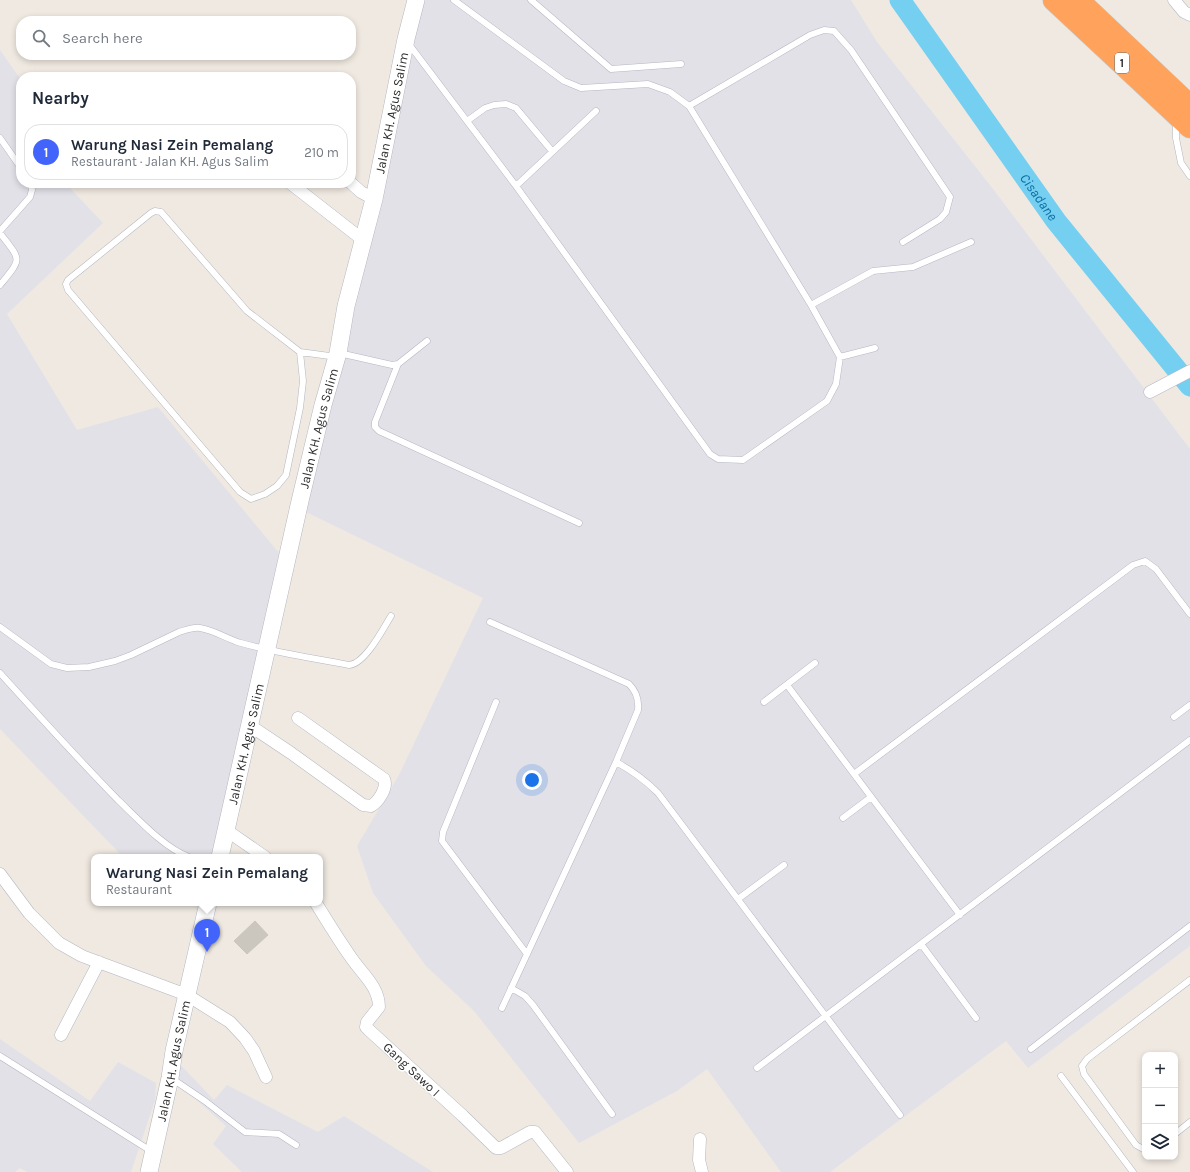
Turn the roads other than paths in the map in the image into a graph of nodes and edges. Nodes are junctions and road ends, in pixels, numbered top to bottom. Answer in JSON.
{"nodes":[{"id":1,"x":416,"y":0,"type":"edge"},
{"id":2,"x":454,"y":0,"type":"edge"},
{"id":3,"x":531,"y":0,"type":"edge"},
{"id":4,"x":1174,"y":0,"type":"edge"},
{"id":5,"x":1063,"y":1,"type":"edge"},
{"id":6,"x":1190,"y":15,"type":"edge"},
{"id":7,"x":406,"y":39,"type":"junction"},
{"id":8,"x":681,"y":64,"type":"dead end"},
{"id":9,"x":689,"y":106,"type":"junction"},
{"id":10,"x":596,"y":111,"type":"dead end"},
{"id":11,"x":1185,"y":115,"type":"edge"},
{"id":12,"x":467,"y":121,"type":"junction"},
{"id":13,"x":0,"y":138,"type":"edge"},
{"id":14,"x":552,"y":151,"type":"junction"},
{"id":15,"x":16,"y":161,"type":"edge"},
{"id":16,"x":1190,"y":176,"type":"edge"},
{"id":17,"x":516,"y":186,"type":"junction"},
{"id":18,"x":32,"y":188,"type":"edge"},
{"id":19,"x":296,"y":188,"type":"edge"},
{"id":20,"x":356,"y":188,"type":"edge"},
{"id":21,"x":374,"y":199,"type":"junction"},
{"id":22,"x":0,"y":232,"type":"edge"},
{"id":23,"x":363,"y":240,"type":"junction"},
{"id":24,"x":903,"y":242,"type":"dead end"},
{"id":25,"x":971,"y":242,"type":"dead end"},
{"id":26,"x":0,"y":285,"type":"edge"},
{"id":27,"x":811,"y":305,"type":"junction"},
{"id":28,"x":427,"y":341,"type":"dead end"},
{"id":29,"x":875,"y":348,"type":"dead end"},
{"id":30,"x":300,"y":352,"type":"junction"},
{"id":31,"x":337,"y":355,"type":"junction"},
{"id":32,"x":840,"y":357,"type":"junction"},
{"id":33,"x":398,"y":364,"type":"junction"},
{"id":34,"x":1190,"y":371,"type":"edge"},
{"id":35,"x":1150,"y":392,"type":"dead end"},
{"id":36,"x":579,"y":523,"type":"dead end"},
{"id":37,"x":1190,"y":614,"type":"edge"},
{"id":38,"x":391,"y":616,"type":"dead end"},
{"id":39,"x":490,"y":622,"type":"dead end"},
{"id":40,"x":0,"y":627,"type":"edge"},
{"id":41,"x":266,"y":649,"type":"junction"},
{"id":42,"x":815,"y":663,"type":"dead end"},
{"id":43,"x":0,"y":674,"type":"edge"},
{"id":44,"x":787,"y":685,"type":"junction"},
{"id":45,"x":496,"y":702,"type":"dead end"},
{"id":46,"x":764,"y":702,"type":"dead end"},
{"id":47,"x":1190,"y":705,"type":"edge"},
{"id":48,"x":1174,"y":717,"type":"dead end"},
{"id":49,"x":298,"y":718,"type":"dead end"},
{"id":50,"x":250,"y":725,"type":"junction"},
{"id":51,"x":1190,"y":740,"type":"edge"},
{"id":52,"x":616,"y":762,"type":"junction"},
{"id":53,"x":854,"y":774,"type":"junction"},
{"id":54,"x":871,"y":797,"type":"junction"},
{"id":55,"x":843,"y":818,"type":"dead end"},
{"id":56,"x":226,"y":830,"type":"junction"},
{"id":57,"x":181,"y":854,"type":"edge"},
{"id":58,"x":221,"y":854,"type":"edge"},
{"id":59,"x":261,"y":854,"type":"edge"},
{"id":60,"x":784,"y":865,"type":"dead end"},
{"id":61,"x":0,"y":874,"type":"edge"},
{"id":62,"x":738,"y":899,"type":"junction"},
{"id":63,"x":207,"y":906,"type":"edge"},
{"id":64,"x":318,"y":906,"type":"edge"},
{"id":65,"x":960,"y":915,"type":"junction"},
{"id":66,"x":1190,"y":926,"type":"edge"},
{"id":67,"x":921,"y":944,"type":"junction"},
{"id":68,"x":527,"y":954,"type":"junction"},
{"id":69,"x":100,"y":962,"type":"junction"},
{"id":70,"x":1190,"y":980,"type":"edge"},
{"id":71,"x":511,"y":988,"type":"junction"},
{"id":72,"x":187,"y":995,"type":"junction"},
{"id":73,"x":502,"y":1008,"type":"dead end"},
{"id":74,"x":826,"y":1016,"type":"junction"},
{"id":75,"x":976,"y":1018,"type":"dead end"},
{"id":76,"x":61,"y":1035,"type":"dead end"},
{"id":77,"x":1031,"y":1049,"type":"dead end"},
{"id":78,"x":0,"y":1056,"type":"edge"},
{"id":79,"x":757,"y":1068,"type":"dead end"},
{"id":80,"x":1061,"y":1076,"type":"dead end"},
{"id":81,"x":266,"y":1077,"type":"dead end"},
{"id":82,"x":170,"y":1078,"type":"junction"},
{"id":83,"x":612,"y":1114,"type":"dead end"},
{"id":84,"x":900,"y":1115,"type":"dead end"},
{"id":85,"x":1190,"y":1122,"type":"edge"},
{"id":86,"x":1178,"y":1132,"type":"edge"},
{"id":87,"x":700,"y":1139,"type":"dead end"},
{"id":88,"x":296,"y":1145,"type":"dead end"},
{"id":89,"x":1142,"y":1148,"type":"edge"},
{"id":90,"x":153,"y":1152,"type":"junction"},
{"id":91,"x":149,"y":1172,"type":"edge"},
{"id":92,"x":567,"y":1172,"type":"edge"},
{"id":93,"x":702,"y":1172,"type":"edge"},
{"id":94,"x":1133,"y":1172,"type":"edge"}],
"edges":[{"from":1,"to":7,"type":"street","name":"Jalan KH. Agus Salim"},
{"from":2,"to":9,"type":"lane"},
{"from":3,"to":8,"type":"lane"},
{"from":4,"to":6,"type":"street"},
{"from":5,"to":11,"type":"highway","number":"1"},
{"from":7,"to":12,"type":"lane"},
{"from":7,"to":21,"type":"street","name":"Jalan KH. Agus Salim"},
{"from":9,"to":24,"type":"lane"},
{"from":9,"to":27,"type":"lane"},
{"from":10,"to":14,"type":"lane"},
{"from":11,"to":16,"type":"lane"},
{"from":12,"to":14,"type":"lane"},
{"from":12,"to":17,"type":"lane"},
{"from":13,"to":15,"type":"lane"},
{"from":14,"to":17,"type":"lane"},
{"from":17,"to":32,"type":"lane"},
{"from":18,"to":22,"type":"lane"},
{"from":19,"to":23,"type":"street"},
{"from":20,"to":21,"type":"street"},
{"from":21,"to":23,"type":"street","name":"Jalan KH. Agus Salim"},
{"from":22,"to":26,"type":"lane"},
{"from":23,"to":31,"type":"street","name":"Jalan KH. Agus Salim"},
{"from":25,"to":27,"type":"lane"},
{"from":27,"to":32,"type":"lane"},
{"from":28,"to":33,"type":"lane"},
{"from":29,"to":32,"type":"lane"},
{"from":30,"to":30,"type":"lane"},
{"from":30,"to":31,"type":"lane"},
{"from":31,"to":33,"type":"lane"},
{"from":31,"to":41,"type":"street","name":"Jalan KH. Agus Salim"},
{"from":33,"to":36,"type":"lane"},
{"from":34,"to":35,"type":"street"},
{"from":37,"to":53,"type":"lane"},
{"from":38,"to":41,"type":"lane"},
{"from":39,"to":52,"type":"lane"},
{"from":40,"to":41,"type":"lane"},
{"from":41,"to":50,"type":"street","name":"Jalan KH. Agus Salim"},
{"from":42,"to":44,"type":"lane"},
{"from":43,"to":57,"type":"lane"},
{"from":44,"to":46,"type":"lane"},
{"from":44,"to":53,"type":"lane"},
{"from":45,"to":68,"type":"lane"},
{"from":47,"to":48,"type":"lane"},
{"from":49,"to":50,"type":"street"},
{"from":50,"to":56,"type":"street","name":"Jalan KH. Agus Salim"},
{"from":51,"to":65,"type":"lane"},
{"from":52,"to":62,"type":"lane"},
{"from":52,"to":68,"type":"lane"},
{"from":53,"to":54,"type":"lane"},
{"from":54,"to":55,"type":"lane"},
{"from":54,"to":65,"type":"lane"},
{"from":56,"to":58,"type":"street","name":"Jalan KH. Agus Salim"},
{"from":56,"to":59,"type":"street"},
{"from":60,"to":62,"type":"lane"},
{"from":61,"to":69,"type":"street"},
{"from":62,"to":74,"type":"lane"},
{"from":63,"to":72,"type":"street","name":"Jalan KH. Agus Salim"},
{"from":64,"to":92,"type":"street","name":"Gang Sawo I"},
{"from":65,"to":67,"type":"lane"},
{"from":66,"to":77,"type":"lane"},
{"from":67,"to":74,"type":"lane"},
{"from":67,"to":75,"type":"lane"},
{"from":68,"to":71,"type":"lane"},
{"from":69,"to":72,"type":"street"},
{"from":69,"to":76,"type":"street"},
{"from":70,"to":89,"type":"lane"},
{"from":71,"to":73,"type":"lane"},
{"from":71,"to":83,"type":"lane"},
{"from":72,"to":81,"type":"street"},
{"from":72,"to":82,"type":"street","name":"Jalan KH. Agus Salim"},
{"from":74,"to":79,"type":"lane"},
{"from":74,"to":84,"type":"lane"},
{"from":78,"to":90,"type":"lane"},
{"from":80,"to":94,"type":"lane"},
{"from":82,"to":88,"type":"lane"},
{"from":82,"to":90,"type":"street","name":"Jalan KH. Agus Salim"},
{"from":85,"to":86,"type":"lane"},
{"from":87,"to":93,"type":"street"},
{"from":90,"to":91,"type":"street","name":"Jalan KH. Agus Salim"}]}
